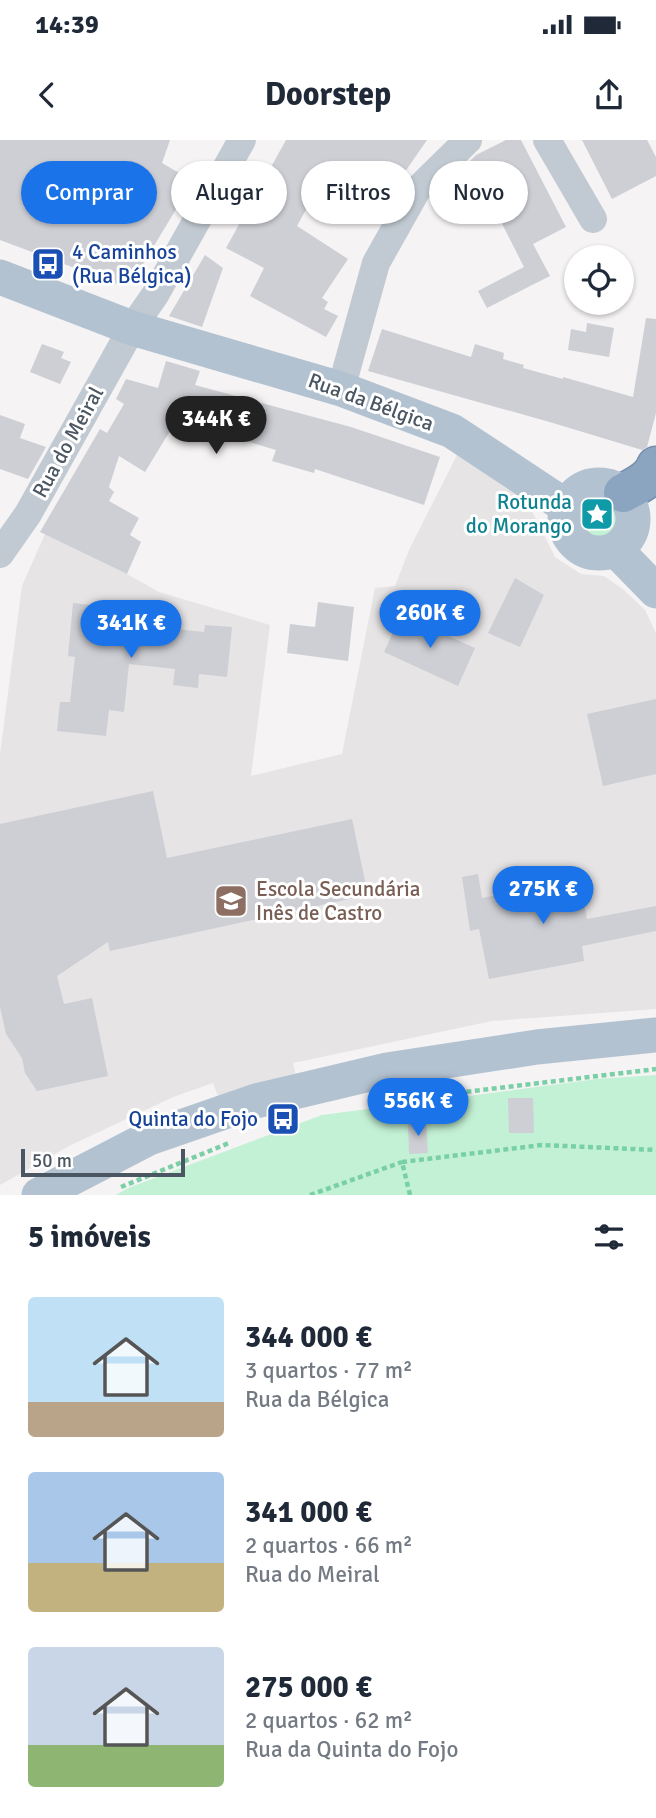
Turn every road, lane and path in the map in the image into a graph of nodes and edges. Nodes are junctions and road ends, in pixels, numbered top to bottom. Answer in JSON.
{"nodes":[{"id":1,"x":242,"y":140,"type":"edge"},
{"id":2,"x":468,"y":140,"type":"edge"},
{"id":3,"x":547,"y":140,"type":"edge"},
{"id":4,"x":593,"y":219,"type":"dead end"},
{"id":5,"x":0,"y":277,"type":"edge"},
{"id":6,"x":132,"y":328,"type":"junction"},
{"id":7,"x":341,"y":389,"type":"junction"},
{"id":8,"x":656,"y":466,"type":"edge"},
{"id":9,"x":636,"y":496,"type":"edge"},
{"id":10,"x":567,"y":507,"type":"junction"},
{"id":11,"x":615,"y":550,"type":"junction"},
{"id":12,"x":0,"y":554,"type":"edge"},
{"id":13,"x":656,"y":591,"type":"edge"},
{"id":14,"x":656,"y":1035,"type":"edge"},
{"id":15,"x":656,"y":1069,"type":"edge"},
{"id":16,"x":381,"y":1102,"type":"dead end"},
{"id":17,"x":230,"y":1142,"type":"dead end"},
{"id":18,"x":656,"y":1150,"type":"edge"},
{"id":19,"x":402,"y":1162,"type":"junction"},
{"id":20,"x":113,"y":1191,"type":"dead end"},
{"id":21,"x":38,"y":1195,"type":"edge"},
{"id":22,"x":310,"y":1195,"type":"edge"},
{"id":23,"x":410,"y":1195,"type":"edge"}],
"edges":[{"from":1,"to":6,"type":"street","name":"Rua do Meiral"},
{"from":2,"to":7,"type":"street"},
{"from":3,"to":4,"type":"street"},
{"from":5,"to":6,"type":"main road","name":"Rua da Bélgica"},
{"from":6,"to":7,"type":"main road","name":"Rua da Bélgica"},
{"from":6,"to":12,"type":"street","name":"Rua do Meiral"},
{"from":7,"to":10,"type":"main road","name":"Rua da Bélgica"},
{"from":8,"to":9,"type":"highway"},
{"from":9,"to":10,"type":"main road"},
{"from":9,"to":11,"type":"main road"},
{"from":10,"to":11,"type":"main road"},
{"from":11,"to":13,"type":"main road"},
{"from":14,"to":21,"type":"main road"},
{"from":15,"to":16,"type":"path"},
{"from":17,"to":20,"type":"path"},
{"from":18,"to":19,"type":"path"},
{"from":19,"to":22,"type":"path"},
{"from":19,"to":23,"type":"path"}]}
